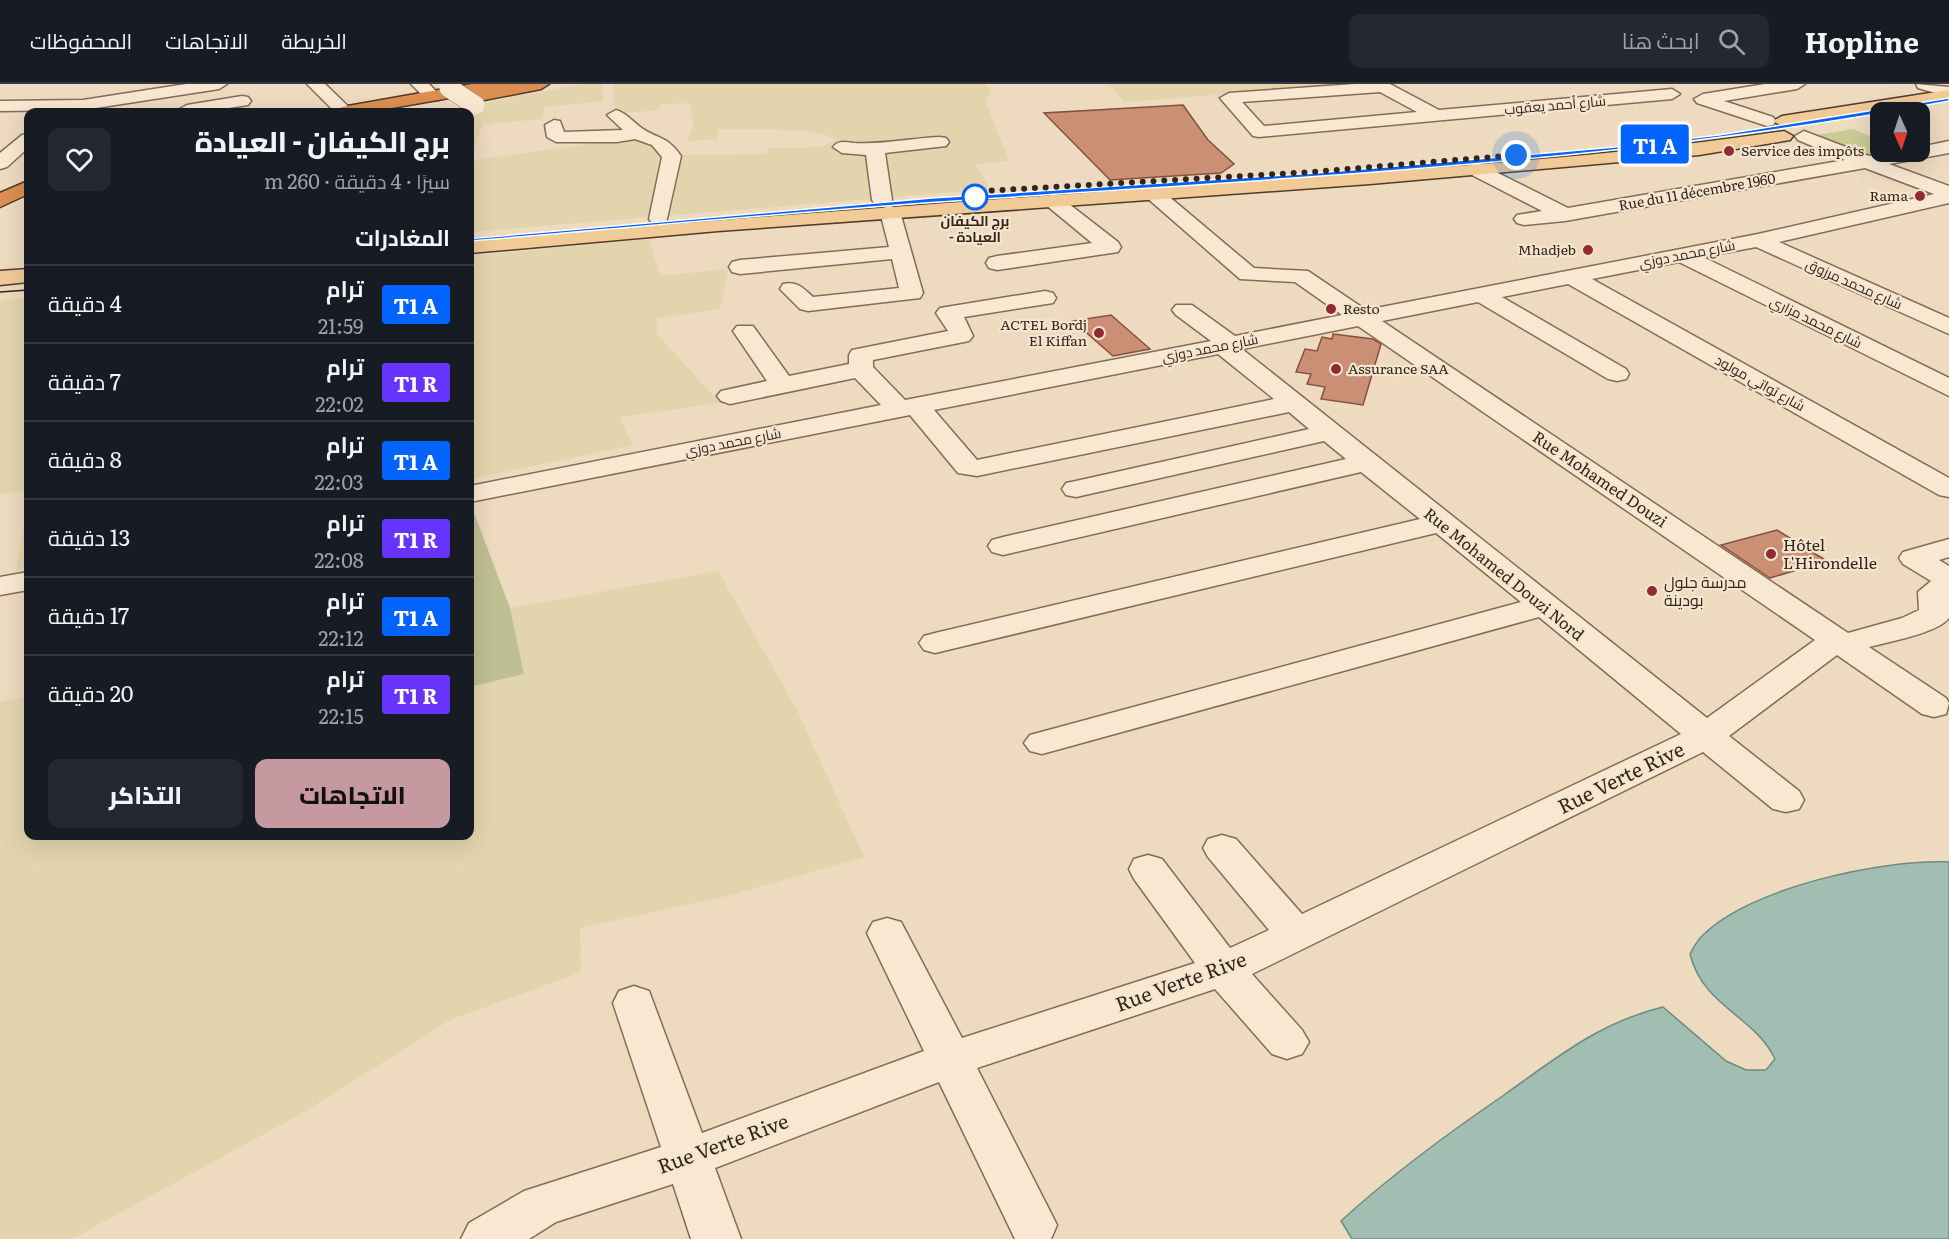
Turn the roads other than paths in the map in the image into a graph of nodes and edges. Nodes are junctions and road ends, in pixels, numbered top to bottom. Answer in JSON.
{"nodes":[{"id":1,"x":219,"y":84,"type":"edge"},
{"id":2,"x":225,"y":84,"type":"edge"},
{"id":3,"x":501,"y":84,"type":"edge"},
{"id":4,"x":541,"y":84,"type":"edge"},
{"id":5,"x":1648,"y":84,"type":"edge"},
{"id":6,"x":1797,"y":84,"type":"edge"},
{"id":7,"x":1924,"y":84,"type":"edge"},
{"id":8,"x":321,"y":85,"type":"edge"},
{"id":9,"x":1769,"y":86,"type":"edge"},
{"id":10,"x":423,"y":87,"type":"edge"},
{"id":11,"x":448,"y":88,"type":"dead end"},
{"id":12,"x":1554,"y":88,"type":"dead end"},
{"id":13,"x":1672,"y":94,"type":"junction"},
{"id":14,"x":1949,"y":94,"type":"edge"},
{"id":15,"x":1703,"y":99,"type":"junction"},
{"id":16,"x":1580,"y":102,"type":"junction"},
{"id":17,"x":476,"y":105,"type":"dead end"},
{"id":18,"x":0,"y":106,"type":"edge"},
{"id":19,"x":247,"y":107,"type":"edge"},
{"id":20,"x":1949,"y":107,"type":"edge"},
{"id":21,"x":44,"y":108,"type":"edge"},
{"id":22,"x":72,"y":108,"type":"edge"},
{"id":23,"x":232,"y":108,"type":"edge"},
{"id":24,"x":341,"y":108,"type":"edge"},
{"id":25,"x":357,"y":108,"type":"edge"},
{"id":26,"x":411,"y":108,"type":"edge"},
{"id":27,"x":1930,"y":110,"type":"edge"},
{"id":28,"x":616,"y":115,"type":"dead end"},
{"id":29,"x":1437,"y":116,"type":"junction"},
{"id":30,"x":0,"y":118,"type":"edge"},
{"id":31,"x":24,"y":118,"type":"edge"},
{"id":32,"x":1870,"y":120,"type":"edge"},
{"id":33,"x":1366,"y":122,"type":"junction"},
{"id":34,"x":554,"y":125,"type":"dead end"},
{"id":35,"x":1773,"y":125,"type":"junction"},
{"id":36,"x":637,"y":133,"type":"junction"},
{"id":37,"x":1808,"y":134,"type":"junction"},
{"id":38,"x":1384,"y":135,"type":"dead end"},
{"id":39,"x":24,"y":140,"type":"edge"},
{"id":40,"x":0,"y":142,"type":"edge"},
{"id":41,"x":940,"y":142,"type":"dead end"},
{"id":42,"x":24,"y":143,"type":"edge"},
{"id":43,"x":1949,"y":147,"type":"edge"},
{"id":44,"x":1867,"y":162,"type":"junction"},
{"id":45,"x":0,"y":164,"type":"edge"},
{"id":46,"x":1475,"y":169,"type":"junction"},
{"id":47,"x":24,"y":170,"type":"edge"},
{"id":48,"x":0,"y":175,"type":"edge"},
{"id":49,"x":24,"y":179,"type":"edge"},
{"id":50,"x":0,"y":184,"type":"edge"},
{"id":51,"x":24,"y":189,"type":"edge"},
{"id":52,"x":1153,"y":193,"type":"junction"},
{"id":53,"x":1949,"y":195,"type":"edge"},
{"id":54,"x":0,"y":201,"type":"edge"},
{"id":55,"x":1053,"y":201,"type":"junction"},
{"id":56,"x":886,"y":206,"type":"junction"},
{"id":57,"x":1565,"y":215,"type":"junction"},
{"id":58,"x":659,"y":219,"type":"junction"},
{"id":59,"x":1526,"y":219,"type":"dead end"},
{"id":60,"x":474,"y":236,"type":"edge"},
{"id":61,"x":1758,"y":240,"type":"junction"},
{"id":62,"x":474,"y":247,"type":"edge"},
{"id":63,"x":900,"y":252,"type":"junction"},
{"id":64,"x":1682,"y":255,"type":"junction"},
{"id":65,"x":997,"y":263,"type":"dead end"},
{"id":66,"x":740,"y":267,"type":"dead end"},
{"id":67,"x":0,"y":273,"type":"edge"},
{"id":68,"x":24,"y":274,"type":"edge"},
{"id":69,"x":24,"y":275,"type":"edge"},
{"id":70,"x":1571,"y":277,"type":"junction"},
{"id":71,"x":0,"y":278,"type":"edge"},
{"id":72,"x":790,"y":289,"type":"dead end"},
{"id":73,"x":1482,"y":295,"type":"junction"},
{"id":74,"x":1045,"y":298,"type":"dead end"},
{"id":75,"x":1184,"y":310,"type":"dead end"},
{"id":76,"x":1364,"y":318,"type":"junction"},
{"id":77,"x":1949,"y":327,"type":"edge"},
{"id":78,"x":745,"y":331,"type":"dead end"},
{"id":79,"x":1227,"y":345,"type":"junction"},
{"id":80,"x":861,"y":369,"type":"junction"},
{"id":81,"x":1617,"y":374,"type":"dead end"},
{"id":82,"x":783,"y":386,"type":"junction"},
{"id":83,"x":1949,"y":388,"type":"edge"},
{"id":84,"x":730,"y":396,"type":"dead end"},
{"id":85,"x":1294,"y":403,"type":"junction"},
{"id":86,"x":908,"y":408,"type":"junction"},
{"id":87,"x":1330,"y":432,"type":"junction"},
{"id":88,"x":1367,"y":462,"type":"junction"},
{"id":89,"x":1076,"y":489,"type":"dead end"},
{"id":90,"x":1949,"y":489,"type":"edge"},
{"id":91,"x":474,"y":493,"type":"edge"},
{"id":92,"x":1442,"y":524,"type":"junction"},
{"id":93,"x":1004,"y":546,"type":"dead end"},
{"id":94,"x":1949,"y":548,"type":"edge"},
{"id":95,"x":24,"y":582,"type":"edge"},
{"id":96,"x":0,"y":586,"type":"edge"},
{"id":97,"x":1543,"y":606,"type":"junction"},
{"id":98,"x":1840,"y":642,"type":"junction"},
{"id":99,"x":935,"y":643,"type":"dead end"},
{"id":100,"x":1934,"y":706,"type":"dead end"},
{"id":101,"x":1706,"y":736,"type":"junction"},
{"id":102,"x":1042,"y":743,"type":"dead end"},
{"id":103,"x":1786,"y":800,"type":"dead end"},
{"id":104,"x":1222,"y":848,"type":"dead end"},
{"id":105,"x":1148,"y":869,"type":"dead end"},
{"id":106,"x":886,"y":933,"type":"dead end"},
{"id":107,"x":1296,"y":935,"type":"junction"},
{"id":108,"x":1223,"y":970,"type":"junction"},
{"id":109,"x":634,"y":1003,"type":"dead end"},
{"id":110,"x":1287,"y":1042,"type":"dead end"},
{"id":111,"x":951,"y":1059,"type":"junction"},
{"id":112,"x":686,"y":1159,"type":"junction"},
{"id":113,"x":1033,"y":1225,"type":"dead end"},
{"id":114,"x":486,"y":1239,"type":"edge"},
{"id":115,"x":716,"y":1239,"type":"edge"}],
"edges":[{"from":1,"to":22,"type":"street"},
{"from":2,"to":19,"type":"street"},
{"from":3,"to":10,"type":"highway"},
{"from":4,"to":26,"type":"highway"},
{"from":5,"to":13,"type":"street"},
{"from":6,"to":9,"type":"street"},
{"from":7,"to":14,"type":"street"},
{"from":8,"to":24,"type":"street"},
{"from":9,"to":15,"type":"street"},
{"from":10,"to":25,"type":"highway"},
{"from":11,"to":17,"type":"street","bridge":true},
{"from":12,"to":16,"type":"street"},
{"from":13,"to":15,"type":"street"},
{"from":13,"to":16,"type":"street","name":"شارع أحمد يعقوب"},
{"from":14,"to":35,"type":"main road"},
{"from":15,"to":35,"type":"street"},
{"from":16,"to":29,"type":"street","name":"شارع أحمد يعقوب"},
{"from":18,"to":21,"type":"street"},
{"from":19,"to":23,"type":"street"},
{"from":20,"to":27,"type":"main road"},
{"from":28,"to":36,"type":"street"},
{"from":29,"to":33,"type":"street","name":"شارع أحمد يعقوب"},
{"from":29,"to":33,"type":"street","name":"شارع أحمد يعقوب"},
{"from":30,"to":31,"type":"street"},
{"from":32,"to":37,"type":"main road"},
{"from":33,"to":38,"type":"street"},
{"from":34,"to":36,"type":"street"},
{"from":35,"to":37,"type":"main road"},
{"from":35,"to":46,"type":"main road"},
{"from":35,"to":56,"type":"main road"},
{"from":36,"to":58,"type":"street"},
{"from":37,"to":44,"type":"street"},
{"from":39,"to":40,"type":"street"},
{"from":41,"to":56,"type":"street"},
{"from":42,"to":45,"type":"street"},
{"from":43,"to":44,"type":"street","name":"Rue du 11 décembre 1960"},
{"from":44,"to":53,"type":"street"},
{"from":44,"to":57,"type":"street","name":"Rue du 11 décembre 1960"},
{"from":46,"to":52,"type":"main road"},
{"from":46,"to":57,"type":"street"},
{"from":47,"to":48,"type":"highway"},
{"from":49,"to":50,"type":"highway"},
{"from":51,"to":54,"type":"highway"},
{"from":52,"to":55,"type":"main road"},
{"from":52,"to":76,"type":"street","name":"Rue Mohamed Douzi"},
{"from":53,"to":61,"type":"street","name":"شارع محمد دوزي"},
{"from":55,"to":56,"type":"main road"},
{"from":55,"to":65,"type":"street"},
{"from":56,"to":58,"type":"main road"},
{"from":56,"to":62,"type":"main road"},
{"from":56,"to":63,"type":"street"},
{"from":57,"to":59,"type":"street","name":"Rue du 11 décembre 1960"},
{"from":58,"to":60,"type":"main road"},
{"from":61,"to":64,"type":"street","name":"شارع محمد دوزي"},
{"from":61,"to":77,"type":"street","name":"شارع محمد مرزوق"},
{"from":63,"to":66,"type":"street"},
{"from":63,"to":72,"type":"street"},
{"from":64,"to":70,"type":"street","name":"شارع محمد دوزي"},
{"from":64,"to":83,"type":"street","name":"شارع محمد مزاري"},
{"from":67,"to":68,"type":"main road"},
{"from":69,"to":71,"type":"main road"},
{"from":70,"to":73,"type":"street","name":"شارع محمد دوزي"},
{"from":70,"to":90,"type":"street","name":"شارع تواتي مولود"},
{"from":73,"to":76,"type":"street","name":"شارع محمد دوزي"},
{"from":73,"to":81,"type":"street"},
{"from":74,"to":80,"type":"street"},
{"from":75,"to":79,"type":"street","name":"Rue Mohamed Douzi Nord"},
{"from":76,"to":79,"type":"street","name":"شارع محمد دوزي"},
{"from":76,"to":98,"type":"street","name":"Rue Mohamed Douzi"},
{"from":78,"to":82,"type":"street"},
{"from":79,"to":85,"type":"street","name":"Rue Mohamed Douzi Nord"},
{"from":79,"to":86,"type":"street","name":"شارع محمد دوزي"},
{"from":80,"to":82,"type":"street"},
{"from":80,"to":86,"type":"street"},
{"from":82,"to":84,"type":"street"},
{"from":85,"to":86,"type":"street"},
{"from":85,"to":87,"type":"street","name":"Rue Mohamed Douzi Nord"},
{"from":86,"to":91,"type":"street","name":"شارع محمد دوزي"},
{"from":87,"to":88,"type":"street","name":"Rue Mohamed Douzi Nord"},
{"from":87,"to":89,"type":"street"},
{"from":88,"to":92,"type":"street","name":"Rue Mohamed Douzi Nord"},
{"from":88,"to":93,"type":"street"},
{"from":92,"to":97,"type":"street","name":"Rue Mohamed Douzi Nord"},
{"from":92,"to":99,"type":"street"},
{"from":94,"to":98,"type":"street"},
{"from":95,"to":96,"type":"street"},
{"from":97,"to":101,"type":"street","name":"Rue Mohamed Douzi Nord"},
{"from":97,"to":102,"type":"street"},
{"from":98,"to":100,"type":"street","name":"Rue Mohamed Douzi"},
{"from":98,"to":101,"type":"street","name":"Rue Verte Rive"},
{"from":101,"to":103,"type":"street","name":"Rue Mohamed Douzi Nord"},
{"from":101,"to":107,"type":"street","name":"Rue Verte Rive"},
{"from":104,"to":107,"type":"street"},
{"from":105,"to":108,"type":"street"},
{"from":106,"to":111,"type":"street"},
{"from":107,"to":108,"type":"street","name":"Rue Verte Rive"},
{"from":108,"to":110,"type":"street"},
{"from":108,"to":111,"type":"street","name":"Rue Verte Rive"},
{"from":109,"to":112,"type":"street"},
{"from":111,"to":112,"type":"street","name":"Rue Verte Rive"},
{"from":111,"to":113,"type":"street"},
{"from":112,"to":114,"type":"street","name":"Rue Verte Rive"},
{"from":112,"to":115,"type":"street"}]}
